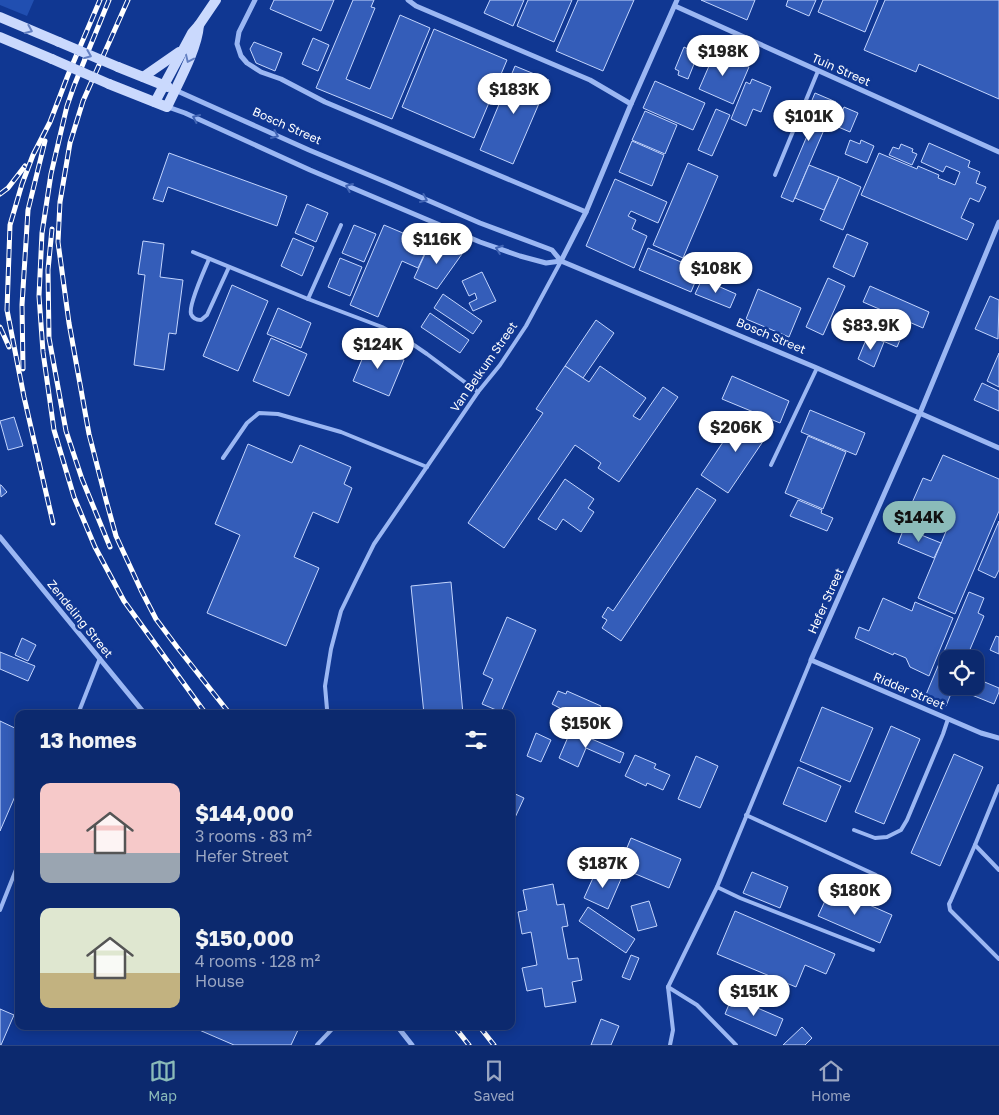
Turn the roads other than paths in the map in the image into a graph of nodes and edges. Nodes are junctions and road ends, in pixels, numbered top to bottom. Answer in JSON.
{"nodes":[{"id":1,"x":216,"y":0,"type":"edge"},
{"id":2,"x":254,"y":0,"type":"edge"},
{"id":3,"x":408,"y":0,"type":"edge"},
{"id":4,"x":676,"y":3,"type":"edge"},
{"id":5,"x":0,"y":17,"type":"edge"},
{"id":6,"x":199,"y":26,"type":"junction"},
{"id":7,"x":0,"y":37,"type":"edge"},
{"id":8,"x":182,"y":50,"type":"junction"},
{"id":9,"x":818,"y":71,"type":"junction"},
{"id":10,"x":143,"y":77,"type":"junction"},
{"id":11,"x":163,"y":86,"type":"junction"},
{"id":12,"x":175,"y":90,"type":"junction"},
{"id":13,"x":155,"y":102,"type":"junction"},
{"id":14,"x":631,"y":104,"type":"junction"},
{"id":15,"x":167,"y":106,"type":"junction"},
{"id":16,"x":999,"y":152,"type":"edge"},
{"id":17,"x":776,"y":175,"type":"dead end"},
{"id":18,"x":586,"y":212,"type":"junction"},
{"id":19,"x":999,"y":222,"type":"edge"},
{"id":20,"x":341,"y":225,"type":"dead end"},
{"id":21,"x":194,"y":252,"type":"dead end"},
{"id":22,"x":209,"y":259,"type":"junction"},
{"id":23,"x":561,"y":261,"type":"junction"},
{"id":24,"x":229,"y":267,"type":"junction"},
{"id":25,"x":308,"y":299,"type":"junction"},
{"id":26,"x":817,"y":368,"type":"junction"},
{"id":27,"x":478,"y":392,"type":"junction"},
{"id":28,"x":920,"y":413,"type":"junction"},
{"id":29,"x":999,"y":448,"type":"edge"},
{"id":30,"x":222,"y":458,"type":"dead end"},
{"id":31,"x":771,"y":465,"type":"dead end"},
{"id":32,"x":427,"y":467,"type":"junction"},
{"id":33,"x":0,"y":537,"type":"edge"},
{"id":34,"x":100,"y":658,"type":"junction"},
{"id":35,"x":811,"y":660,"type":"junction"},
{"id":36,"x":80,"y":710,"type":"edge"},
{"id":37,"x":142,"y":710,"type":"edge"},
{"id":38,"x":327,"y":710,"type":"edge"},
{"id":39,"x":948,"y":718,"type":"junction"},
{"id":40,"x":999,"y":738,"type":"edge"},
{"id":41,"x":999,"y":787,"type":"edge"},
{"id":42,"x":746,"y":816,"type":"junction"},
{"id":43,"x":854,"y":830,"type":"dead end"},
{"id":44,"x":975,"y":846,"type":"junction"},
{"id":45,"x":999,"y":870,"type":"edge"},
{"id":46,"x":15,"y":872,"type":"edge"},
{"id":47,"x":876,"y":875,"type":"dead end"},
{"id":48,"x":716,"y":887,"type":"junction"},
{"id":49,"x":0,"y":910,"type":"edge"},
{"id":50,"x":873,"y":950,"type":"dead end"},
{"id":51,"x":999,"y":959,"type":"edge"},
{"id":52,"x":668,"y":987,"type":"junction"},
{"id":53,"x":331,"y":1030,"type":"edge"},
{"id":54,"x":400,"y":1030,"type":"edge"},
{"id":55,"x":317,"y":1045,"type":"edge"},
{"id":56,"x":412,"y":1045,"type":"edge"},
{"id":57,"x":670,"y":1045,"type":"edge"},
{"id":58,"x":736,"y":1045,"type":"edge"}],
"edges":[{"from":1,"to":6,"type":"street"},
{"from":2,"to":18,"type":"street"},
{"from":3,"to":14,"type":"street"},
{"from":4,"to":9,"type":"street","name":"Tuin Street"},
{"from":4,"to":14,"type":"street","name":"Van Belkum Street"},
{"from":5,"to":10,"type":"street","name":"Bosch Street","one_way":true,"bridge":true},
{"from":6,"to":8,"type":"street"},
{"from":6,"to":12,"type":"street","one_way":true},
{"from":7,"to":13,"type":"street","name":"Bosch Street","bridge":true},
{"from":8,"to":10,"type":"street"},
{"from":8,"to":11,"type":"street"},
{"from":9,"to":16,"type":"street","name":"Tuin Street"},
{"from":9,"to":17,"type":"lane"},
{"from":10,"to":11,"type":"street","name":"Bosch Street"},
{"from":11,"to":12,"type":"street","name":"Bosch Street"},
{"from":11,"to":13,"type":"street"},
{"from":12,"to":15,"type":"street"},
{"from":12,"to":23,"type":"street","name":"Bosch Street","one_way":true},
{"from":13,"to":15,"type":"street","name":"Bosch Street"},
{"from":14,"to":18,"type":"street","name":"Van Belkum Street"},
{"from":23,"to":15,"type":"street","name":"Bosch Street","one_way":true},
{"from":18,"to":23,"type":"street","name":"Van Belkum Street"},
{"from":19,"to":28,"type":"street","name":"Hefer Street"},
{"from":20,"to":25,"type":"lane"},
{"from":21,"to":22,"type":"lane"},
{"from":22,"to":24,"type":"lane"},
{"from":22,"to":24,"type":"lane"},
{"from":23,"to":26,"type":"street","name":"Bosch Street"},
{"from":23,"to":27,"type":"lane","name":"Van Belkum Street"},
{"from":24,"to":25,"type":"lane"},
{"from":25,"to":27,"type":"lane"},
{"from":26,"to":28,"type":"street","name":"Bosch Street"},
{"from":26,"to":31,"type":"lane"},
{"from":27,"to":32,"type":"lane","name":"Van Belkum Street"},
{"from":28,"to":29,"type":"street","name":"Bosch Street"},
{"from":28,"to":35,"type":"street","name":"Hefer Street"},
{"from":30,"to":32,"type":"lane"},
{"from":32,"to":38,"type":"lane","name":"Van Belkum Street"},
{"from":33,"to":34,"type":"street","name":"Zendeling Street"},
{"from":34,"to":36,"type":"lane"},
{"from":34,"to":37,"type":"street","name":"Zendeling Street"},
{"from":35,"to":39,"type":"street","name":"Ridder Street"},
{"from":35,"to":42,"type":"lane","name":"Hefer Street"},
{"from":39,"to":40,"type":"street","name":"Ridder Street"},
{"from":39,"to":43,"type":"lane"},
{"from":41,"to":44,"type":"lane"},
{"from":42,"to":47,"type":"lane"},
{"from":42,"to":48,"type":"lane","name":"Hefer Street"},
{"from":44,"to":45,"type":"lane"},
{"from":44,"to":51,"type":"lane"},
{"from":46,"to":49,"type":"lane"},
{"from":48,"to":50,"type":"lane"},
{"from":48,"to":52,"type":"lane","name":"Hefer Street"},
{"from":52,"to":57,"type":"lane"},
{"from":52,"to":58,"type":"lane"},
{"from":53,"to":55,"type":"lane"},
{"from":54,"to":56,"type":"street"}]}
